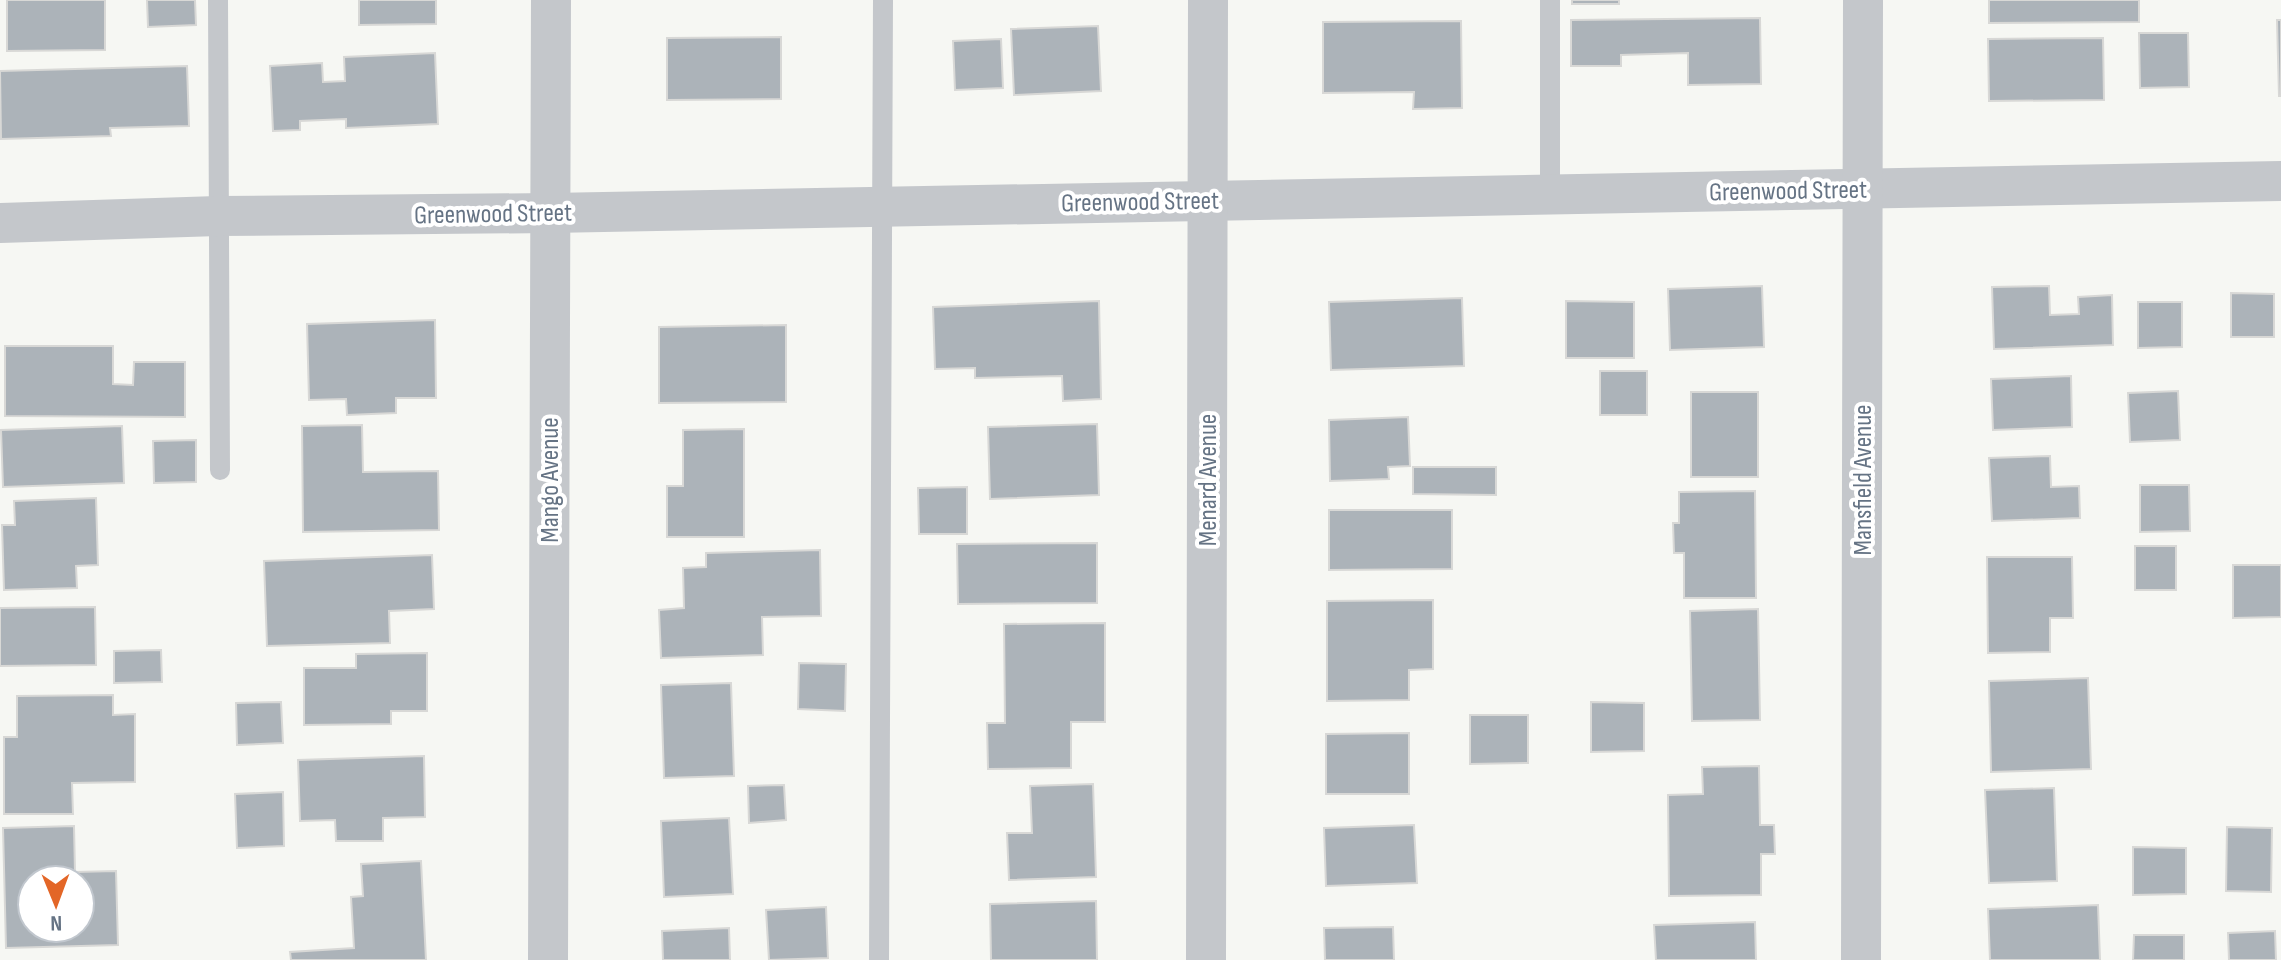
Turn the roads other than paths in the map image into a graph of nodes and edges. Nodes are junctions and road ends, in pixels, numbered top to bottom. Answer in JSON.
{"nodes":[{"id":1,"x":218,"y":0,"type":"edge"},
{"id":2,"x":551,"y":0,"type":"edge"},
{"id":3,"x":883,"y":0,"type":"edge"},
{"id":4,"x":1208,"y":0,"type":"edge"},
{"id":5,"x":1550,"y":0,"type":"edge"},
{"id":6,"x":1863,"y":0,"type":"edge"},
{"id":7,"x":2281,"y":181,"type":"edge"},
{"id":8,"x":1863,"y":188,"type":"junction"},
{"id":9,"x":1550,"y":194,"type":"junction"},
{"id":10,"x":1207,"y":200,"type":"junction"},
{"id":11,"x":883,"y":205,"type":"junction"},
{"id":12,"x":550,"y":213,"type":"junction"},
{"id":13,"x":218,"y":216,"type":"junction"},
{"id":14,"x":0,"y":223,"type":"edge"},
{"id":15,"x":220,"y":470,"type":"dead end"},
{"id":16,"x":548,"y":960,"type":"edge"},
{"id":17,"x":879,"y":960,"type":"edge"},
{"id":18,"x":1206,"y":960,"type":"edge"},
{"id":19,"x":1861,"y":960,"type":"edge"}],
"edges":[{"from":1,"to":13,"type":"lane"},
{"from":2,"to":12,"type":"street","name":"Mango Avenue"},
{"from":3,"to":11,"type":"lane"},
{"from":4,"to":10,"type":"street","name":"Menard Avenue"},
{"from":5,"to":9,"type":"lane"},
{"from":6,"to":8,"type":"street","name":"Mansfield Avenue"},
{"from":7,"to":8,"type":"street","name":"Greenwood Street"},
{"from":8,"to":9,"type":"street","name":"Greenwood Street"},
{"from":8,"to":19,"type":"street","name":"Mansfield Avenue"},
{"from":9,"to":10,"type":"street","name":"Greenwood Street"},
{"from":10,"to":11,"type":"street","name":"Greenwood Street"},
{"from":10,"to":18,"type":"street","name":"Menard Avenue"},
{"from":11,"to":12,"type":"street","name":"Greenwood Street"},
{"from":11,"to":17,"type":"lane"},
{"from":12,"to":13,"type":"street","name":"Greenwood Street"},
{"from":12,"to":16,"type":"street","name":"Mango Avenue"},
{"from":13,"to":14,"type":"street","name":"Greenwood Street"},
{"from":13,"to":15,"type":"lane"}]}
